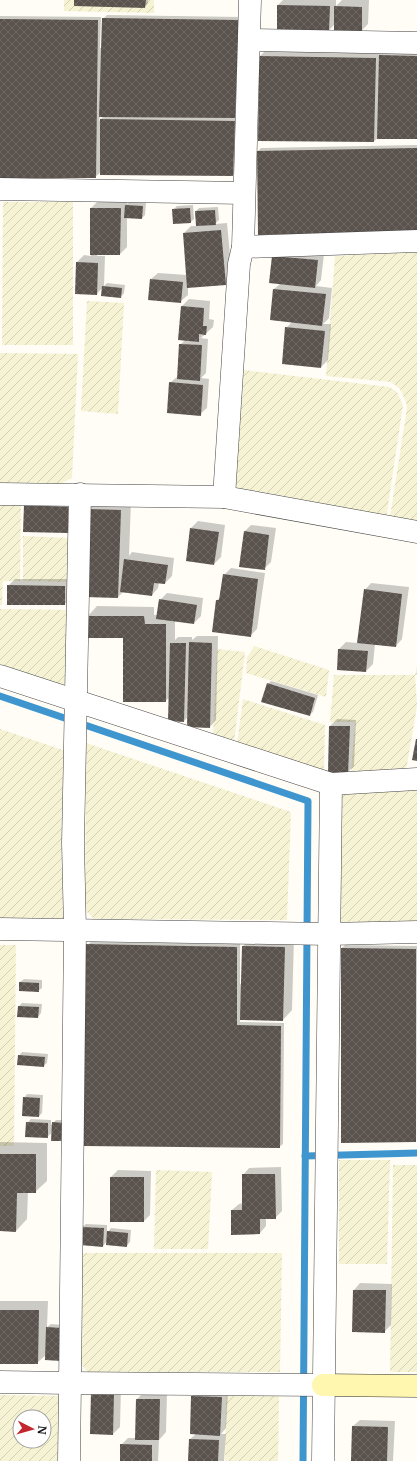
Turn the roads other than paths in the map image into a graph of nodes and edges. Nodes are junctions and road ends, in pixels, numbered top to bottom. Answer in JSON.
{"nodes":[{"id":1,"x":250,"y":0,"type":"edge"},
{"id":2,"x":249,"y":40,"type":"junction"},
{"id":3,"x":417,"y":43,"type":"edge"},
{"id":4,"x":0,"y":189,"type":"edge"},
{"id":5,"x":244,"y":193,"type":"junction"},
{"id":6,"x":417,"y":241,"type":"edge"},
{"id":7,"x":243,"y":247,"type":"junction"},
{"id":8,"x":0,"y":494,"type":"edge"},
{"id":9,"x":80,"y":494,"type":"junction"},
{"id":10,"x":224,"y":497,"type":"junction"},
{"id":11,"x":417,"y":532,"type":"edge"},
{"id":12,"x":0,"y":676,"type":"edge"},
{"id":13,"x":76,"y":703,"type":"junction"},
{"id":14,"x":417,"y":779,"type":"edge"},
{"id":15,"x":332,"y":784,"type":"junction"},
{"id":16,"x":0,"y":929,"type":"edge"},
{"id":17,"x":75,"y":930,"type":"junction"},
{"id":18,"x":417,"y":932,"type":"edge"},
{"id":19,"x":326,"y":934,"type":"junction"},
{"id":20,"x":0,"y":1382,"type":"edge"},
{"id":21,"x":70,"y":1383,"type":"junction"},
{"id":22,"x":323,"y":1385,"type":"junction"},
{"id":23,"x":417,"y":1386,"type":"edge"},
{"id":24,"x":69,"y":1461,"type":"edge"},
{"id":25,"x":323,"y":1461,"type":"edge"}],
"edges":[{"from":1,"to":2,"type":"street"},
{"from":2,"to":3,"type":"street"},
{"from":2,"to":5,"type":"street"},
{"from":4,"to":5,"type":"street"},
{"from":5,"to":7,"type":"street"},
{"from":6,"to":7,"type":"street"},
{"from":7,"to":10,"type":"street"},
{"from":8,"to":9,"type":"street"},
{"from":9,"to":10,"type":"street"},
{"from":9,"to":13,"type":"street"},
{"from":10,"to":11,"type":"street"},
{"from":12,"to":13,"type":"street"},
{"from":13,"to":15,"type":"street"},
{"from":13,"to":17,"type":"street"},
{"from":14,"to":15,"type":"street"},
{"from":15,"to":19,"type":"street"},
{"from":16,"to":17,"type":"street"},
{"from":17,"to":19,"type":"street"},
{"from":17,"to":21,"type":"street"},
{"from":18,"to":19,"type":"street"},
{"from":19,"to":22,"type":"street"},
{"from":20,"to":21,"type":"street"},
{"from":21,"to":22,"type":"street"},
{"from":21,"to":24,"type":"street"},
{"from":22,"to":23,"type":"street"},
{"from":22,"to":25,"type":"street"}]}
